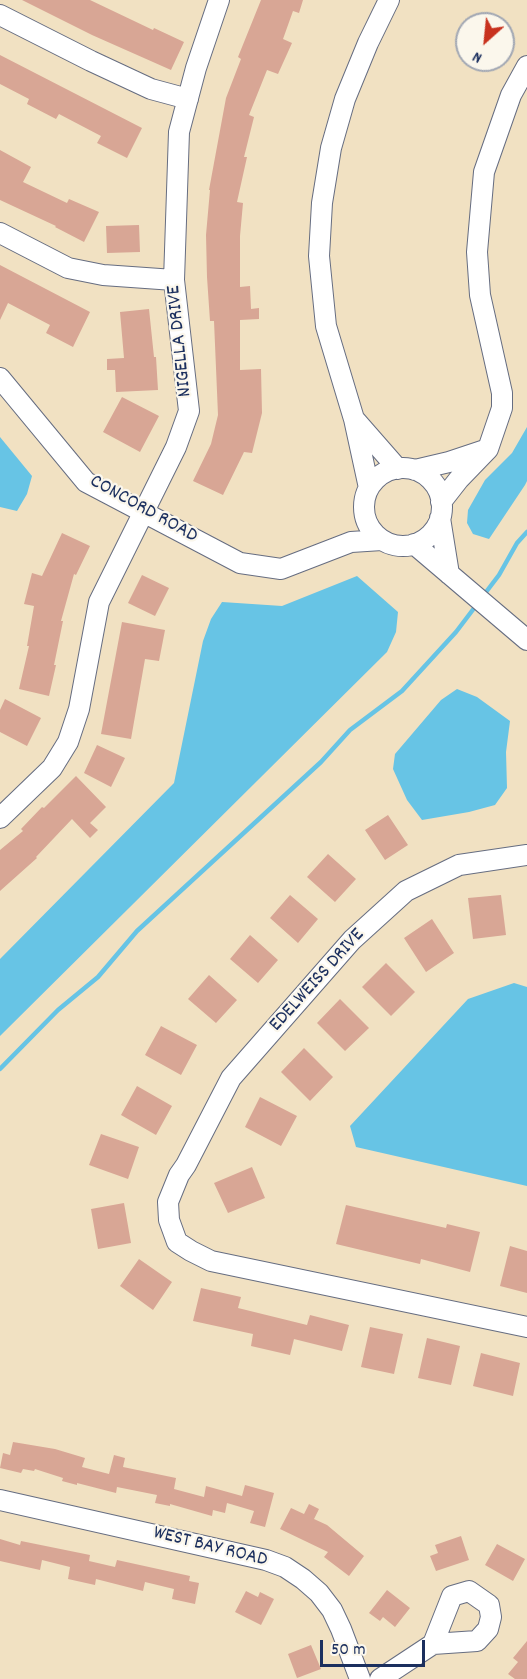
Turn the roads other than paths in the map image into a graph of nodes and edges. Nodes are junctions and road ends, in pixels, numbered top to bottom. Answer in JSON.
{"nodes":[{"id":1,"x":219,"y":0,"type":"edge"},
{"id":2,"x":389,"y":0,"type":"edge"},
{"id":3,"x":0,"y":15,"type":"edge"},
{"id":4,"x":527,"y":66,"type":"edge"},
{"id":5,"x":188,"y":99,"type":"junction"},
{"id":6,"x":0,"y":233,"type":"edge"},
{"id":7,"x":174,"y":280,"type":"junction"},
{"id":8,"x":0,"y":378,"type":"edge"},
{"id":9,"x":354,"y":419,"type":"junction"},
{"id":10,"x":488,"y":449,"type":"junction"},
{"id":11,"x":407,"y":469,"type":"junction"},
{"id":12,"x":369,"y":488,"type":"junction"},
{"id":13,"x":441,"y":510,"type":"junction"},
{"id":14,"x":145,"y":513,"type":"junction"},
{"id":15,"x":365,"y":514,"type":"junction"},
{"id":16,"x":382,"y":540,"type":"junction"},
{"id":17,"x":414,"y":544,"type":"junction"},
{"id":18,"x":325,"y":554,"type":"junction"},
{"id":19,"x":449,"y":574,"type":"junction"},
{"id":20,"x":527,"y":640,"type":"edge"},
{"id":21,"x":0,"y":818,"type":"edge"},
{"id":22,"x":527,"y":855,"type":"edge"},
{"id":23,"x":527,"y":1327,"type":"edge"},
{"id":24,"x":0,"y":1500,"type":"edge"},
{"id":25,"x":433,"y":1644,"type":"dead end"},
{"id":26,"x":360,"y":1679,"type":"edge"},
{"id":27,"x":380,"y":1679,"type":"edge"}],
"edges":[{"from":1,"to":5,"type":"street","name":"NIGELLA DRIVE"},
{"from":2,"to":9,"type":"street"},
{"from":3,"to":5,"type":"street"},
{"from":4,"to":10,"type":"street"},
{"from":5,"to":7,"type":"street","name":"NIGELLA DRIVE"},
{"from":6,"to":7,"type":"street"},
{"from":7,"to":14,"type":"street","name":"NIGELLA DRIVE"},
{"from":8,"to":14,"type":"street","name":"CONCORD ROAD"},
{"from":9,"to":11,"type":"street"},
{"from":9,"to":12,"type":"street"},
{"from":10,"to":11,"type":"street"},
{"from":10,"to":13,"type":"street"},
{"from":11,"to":12,"type":"street"},
{"from":11,"to":13,"type":"street"},
{"from":12,"to":15,"type":"street"},
{"from":13,"to":17,"type":"street"},
{"from":13,"to":19,"type":"street"},
{"from":14,"to":18,"type":"street","name":"CONCORD ROAD"},
{"from":14,"to":21,"type":"street","name":"NIGELLA DRIVE"},
{"from":15,"to":16,"type":"street"},
{"from":15,"to":18,"type":"street","name":"CONCORD ROAD"},
{"from":16,"to":17,"type":"street"},
{"from":16,"to":18,"type":"street","name":"CONCORD ROAD"},
{"from":17,"to":19,"type":"street"},
{"from":19,"to":20,"type":"street"},
{"from":22,"to":23,"type":"street","name":"EDELWEISS DRIVE"},
{"from":24,"to":26,"type":"street","name":"WEST BAY ROAD"},
{"from":25,"to":27,"type":"street"}]}
